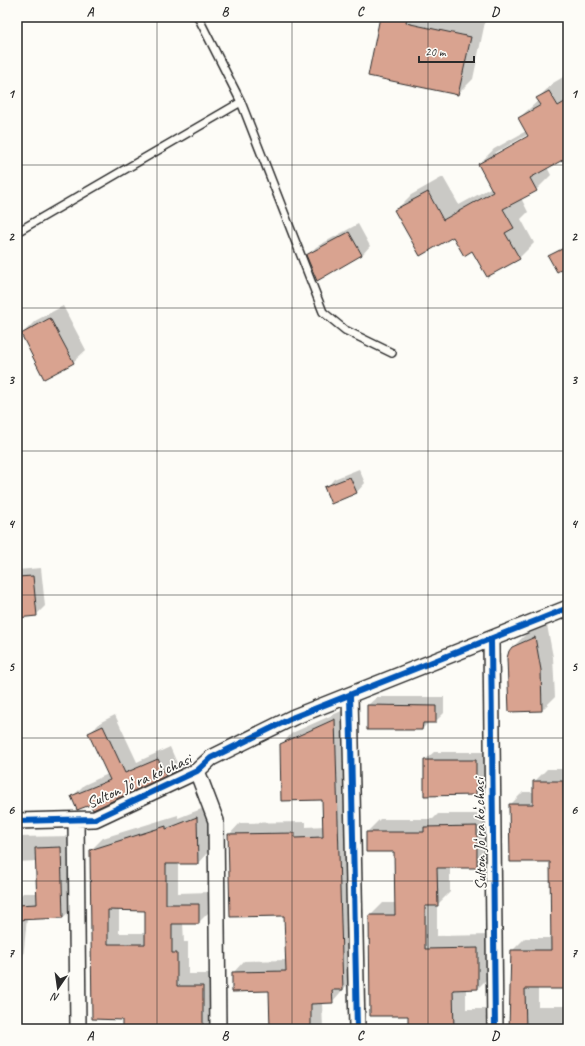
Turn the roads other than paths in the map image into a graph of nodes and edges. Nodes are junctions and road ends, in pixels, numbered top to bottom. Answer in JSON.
{"nodes":[{"id":1,"x":198,"y":17,"type":"edge"},
{"id":2,"x":241,"y":102,"type":"junction"},
{"id":3,"x":17,"y":232,"type":"edge"},
{"id":4,"x":392,"y":353,"type":"dead end"},
{"id":5,"x":568,"y":608,"type":"edge"},
{"id":6,"x":491,"y":639,"type":"junction"},
{"id":7,"x":350,"y":695,"type":"junction"},
{"id":8,"x":197,"y":771,"type":"junction"},
{"id":9,"x":76,"y":820,"type":"junction"},
{"id":10,"x":17,"y":821,"type":"edge"},
{"id":11,"x":78,"y":1029,"type":"edge"},
{"id":12,"x":218,"y":1029,"type":"edge"},
{"id":13,"x":357,"y":1029,"type":"edge"},
{"id":14,"x":495,"y":1029,"type":"edge"}],
"edges":[{"from":1,"to":2,"type":"lane"},
{"from":2,"to":3,"type":"lane"},
{"from":2,"to":4,"type":"lane"},
{"from":5,"to":6,"type":"street","name":"Sulton Joʻra koʻchasi"},
{"from":6,"to":7,"type":"street","name":"Sulton Joʻra koʻchasi"},
{"from":6,"to":14,"type":"street","name":"Sulton Joʻra koʻchasi"},
{"from":7,"to":8,"type":"street","name":"Sulton Joʻra koʻchasi"},
{"from":7,"to":13,"type":"street"},
{"from":8,"to":9,"type":"street","name":"Sulton Joʻra koʻchasi"},
{"from":8,"to":12,"type":"street","name":"Sulton Joʻra koʻchasi"},
{"from":9,"to":10,"type":"street","name":"Sulton Joʻra koʻchasi"},
{"from":9,"to":11,"type":"street","name":"Sulton Joʻra koʻchasi"}]}
